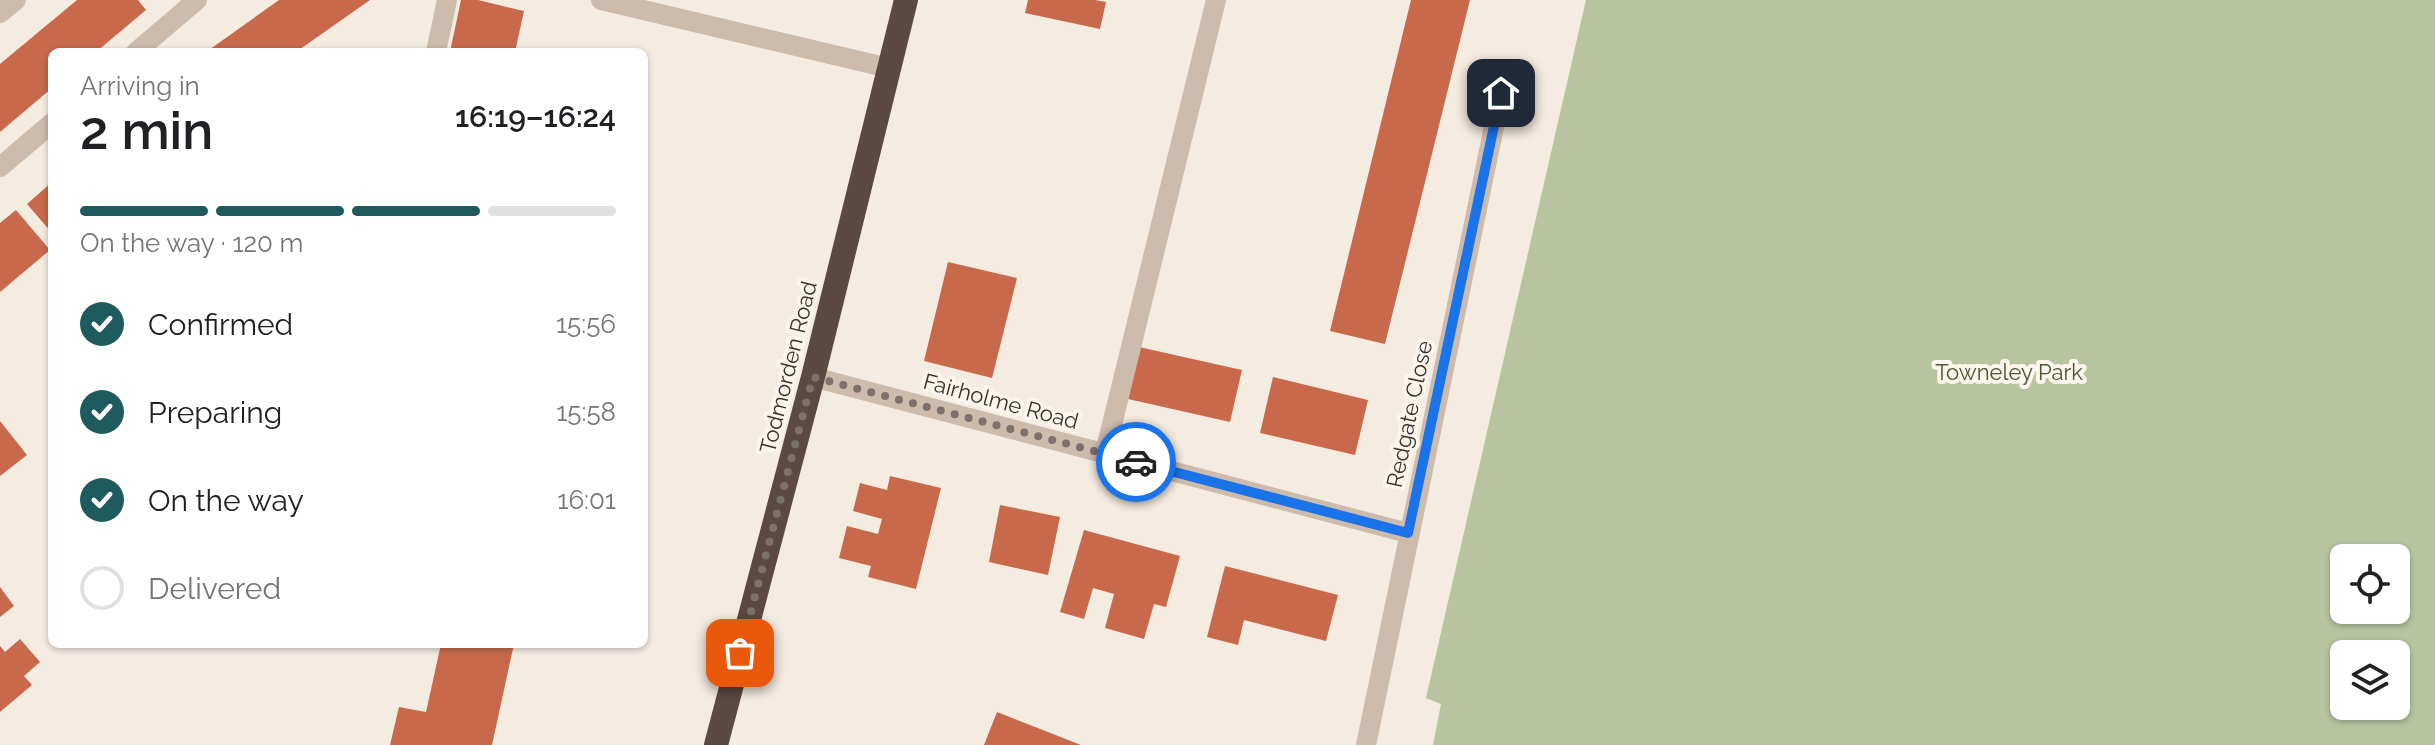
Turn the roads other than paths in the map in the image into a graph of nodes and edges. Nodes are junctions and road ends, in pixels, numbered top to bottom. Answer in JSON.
{"nodes":[{"id":1,"x":16,"y":0,"type":"edge"},
{"id":2,"x":447,"y":0,"type":"edge"},
{"id":3,"x":601,"y":0,"type":"edge"},
{"id":4,"x":906,"y":0,"type":"edge"},
{"id":5,"x":1216,"y":0,"type":"edge"},
{"id":6,"x":195,"y":1,"type":"edge"},
{"id":7,"x":0,"y":13,"type":"edge"},
{"id":8,"x":141,"y":48,"type":"edge"},
{"id":9,"x":437,"y":48,"type":"edge"},
{"id":10,"x":889,"y":68,"type":"junction"},
{"id":11,"x":1501,"y":93,"type":"dead end"},
{"id":12,"x":48,"y":126,"type":"edge"},
{"id":13,"x":0,"y":167,"type":"edge"},
{"id":14,"x":813,"y":377,"type":"junction"},
{"id":15,"x":1105,"y":453,"type":"junction"},
{"id":16,"x":1408,"y":533,"type":"junction"},
{"id":17,"x":716,"y":745,"type":"edge"},
{"id":18,"x":1366,"y":745,"type":"edge"}],
"edges":[{"from":1,"to":7,"type":"street"},
{"from":2,"to":9,"type":"street"},
{"from":3,"to":10,"type":"street"},
{"from":4,"to":10,"type":"highway","name":"Todmorden Road"},
{"from":5,"to":15,"type":"street"},
{"from":6,"to":8,"type":"street"},
{"from":10,"to":14,"type":"highway","name":"Todmorden Road"},
{"from":11,"to":16,"type":"street","name":"Redgate Close"},
{"from":12,"to":13,"type":"street"},
{"from":14,"to":15,"type":"street","name":"Fairholme Road"},
{"from":14,"to":17,"type":"highway","name":"Todmorden Road"},
{"from":15,"to":16,"type":"street","name":"Fairholme Road"},
{"from":16,"to":18,"type":"street","name":"Redgate Close"}]}
